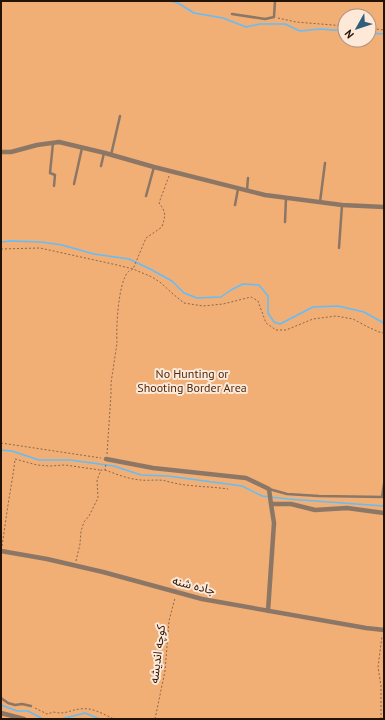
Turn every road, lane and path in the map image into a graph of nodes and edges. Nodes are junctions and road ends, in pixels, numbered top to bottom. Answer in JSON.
{"nodes":[{"id":1,"x":275,"y":1,"type":"edge"},
{"id":2,"x":232,"y":14,"type":"dead end"},
{"id":3,"x":274,"y":17,"type":"junction"},
{"id":4,"x":337,"y":25,"type":"edge"},
{"id":5,"x":120,"y":116,"type":"dead end"},
{"id":6,"x":53,"y":143,"type":"junction"},
{"id":7,"x":82,"y":148,"type":"junction"},
{"id":8,"x":1,"y":152,"type":"edge"},
{"id":9,"x":104,"y":153,"type":"junction"},
{"id":10,"x":112,"y":155,"type":"junction"},
{"id":11,"x":325,"y":163,"type":"dead end"},
{"id":12,"x":100,"y":166,"type":"dead end"},
{"id":13,"x":154,"y":167,"type":"junction"},
{"id":14,"x":171,"y":171,"type":"junction"},
{"id":15,"x":248,"y":178,"type":"dead end"},
{"id":16,"x":74,"y":184,"type":"dead end"},
{"id":17,"x":54,"y":186,"type":"dead end"},
{"id":18,"x":238,"y":188,"type":"junction"},
{"id":19,"x":247,"y":191,"type":"junction"},
{"id":20,"x":146,"y":196,"type":"dead end"},
{"id":21,"x":286,"y":198,"type":"junction"},
{"id":22,"x":320,"y":202,"type":"junction"},
{"id":23,"x":342,"y":204,"type":"junction"},
{"id":24,"x":235,"y":205,"type":"dead end"},
{"id":25,"x":384,"y":207,"type":"edge"},
{"id":26,"x":285,"y":222,"type":"dead end"},
{"id":27,"x":338,"y":248,"type":"dead end"},
{"id":28,"x":1,"y":249,"type":"edge"},
{"id":29,"x":133,"y":269,"type":"junction"},
{"id":30,"x":384,"y":332,"type":"edge"},
{"id":31,"x":1,"y":443,"type":"edge"},
{"id":32,"x":106,"y":460,"type":"junction"},
{"id":33,"x":105,"y":469,"type":"junction"},
{"id":34,"x":101,"y":470,"type":"junction"},
{"id":35,"x":384,"y":484,"type":"edge"},
{"id":36,"x":228,"y":489,"type":"dead end"},
{"id":37,"x":269,"y":491,"type":"junction"},
{"id":38,"x":383,"y":497,"type":"edge"},
{"id":39,"x":271,"y":503,"type":"junction"},
{"id":40,"x":384,"y":513,"type":"edge"},
{"id":41,"x":1,"y":551,"type":"edge"},
{"id":42,"x":75,"y":565,"type":"junction"},
{"id":43,"x":177,"y":592,"type":"junction"},
{"id":44,"x":268,"y":611,"type":"junction"},
{"id":45,"x":383,"y":630,"type":"edge"},
{"id":46,"x":1,"y":698,"type":"edge"},
{"id":47,"x":31,"y":706,"type":"joint"},
{"id":48,"x":1,"y":713,"type":"edge"},
{"id":49,"x":24,"y":719,"type":"edge"},
{"id":50,"x":114,"y":719,"type":"edge"},
{"id":51,"x":155,"y":719,"type":"edge"},
{"id":52,"x":381,"y":719,"type":"edge"}],
"edges":[{"from":1,"to":3,"type":"lane"},
{"from":2,"to":3,"type":"lane"},
{"from":3,"to":4,"type":"path"},
{"from":5,"to":10,"type":"lane"},
{"from":6,"to":7,"type":"street"},
{"from":6,"to":8,"type":"street"},
{"from":6,"to":17,"type":"lane"},
{"from":7,"to":9,"type":"street"},
{"from":7,"to":16,"type":"lane"},
{"from":9,"to":10,"type":"street"},
{"from":9,"to":12,"type":"lane"},
{"from":10,"to":13,"type":"street"},
{"from":11,"to":22,"type":"lane"},
{"from":13,"to":14,"type":"street"},
{"from":13,"to":20,"type":"lane"},
{"from":14,"to":18,"type":"street"},
{"from":14,"to":29,"type":"path"},
{"from":15,"to":19,"type":"lane"},
{"from":18,"to":19,"type":"street"},
{"from":18,"to":24,"type":"lane"},
{"from":19,"to":21,"type":"street"},
{"from":21,"to":22,"type":"street"},
{"from":21,"to":26,"type":"lane"},
{"from":22,"to":23,"type":"street"},
{"from":23,"to":25,"type":"street"},
{"from":23,"to":27,"type":"lane"},
{"from":28,"to":29,"type":"path"},
{"from":29,"to":30,"type":"path"},
{"from":29,"to":32,"type":"path"},
{"from":31,"to":32,"type":"path"},
{"from":32,"to":33,"type":"path"},
{"from":32,"to":37,"type":"street"},
{"from":33,"to":34,"type":"path"},
{"from":33,"to":36,"type":"path"},
{"from":34,"to":41,"type":"path"},
{"from":34,"to":42,"type":"path"},
{"from":35,"to":38,"type":"lane"},
{"from":37,"to":38,"type":"lane"},
{"from":37,"to":39,"type":"street"},
{"from":39,"to":40,"type":"street"},
{"from":39,"to":44,"type":"street"},
{"from":41,"to":42,"type":"street","name":"جاده شنه"},
{"from":42,"to":43,"type":"street","name":"جاده شنه"},
{"from":43,"to":44,"type":"street","name":"جاده شنه"},
{"from":43,"to":51,"type":"path","name":"کوچه اندیشه"},
{"from":44,"to":45,"type":"street","name":"جاده شنه"},
{"from":45,"to":52,"type":"path"},
{"from":46,"to":47,"type":"lane"},
{"from":47,"to":50,"type":"path"},
{"from":48,"to":49,"type":"street"}]}
